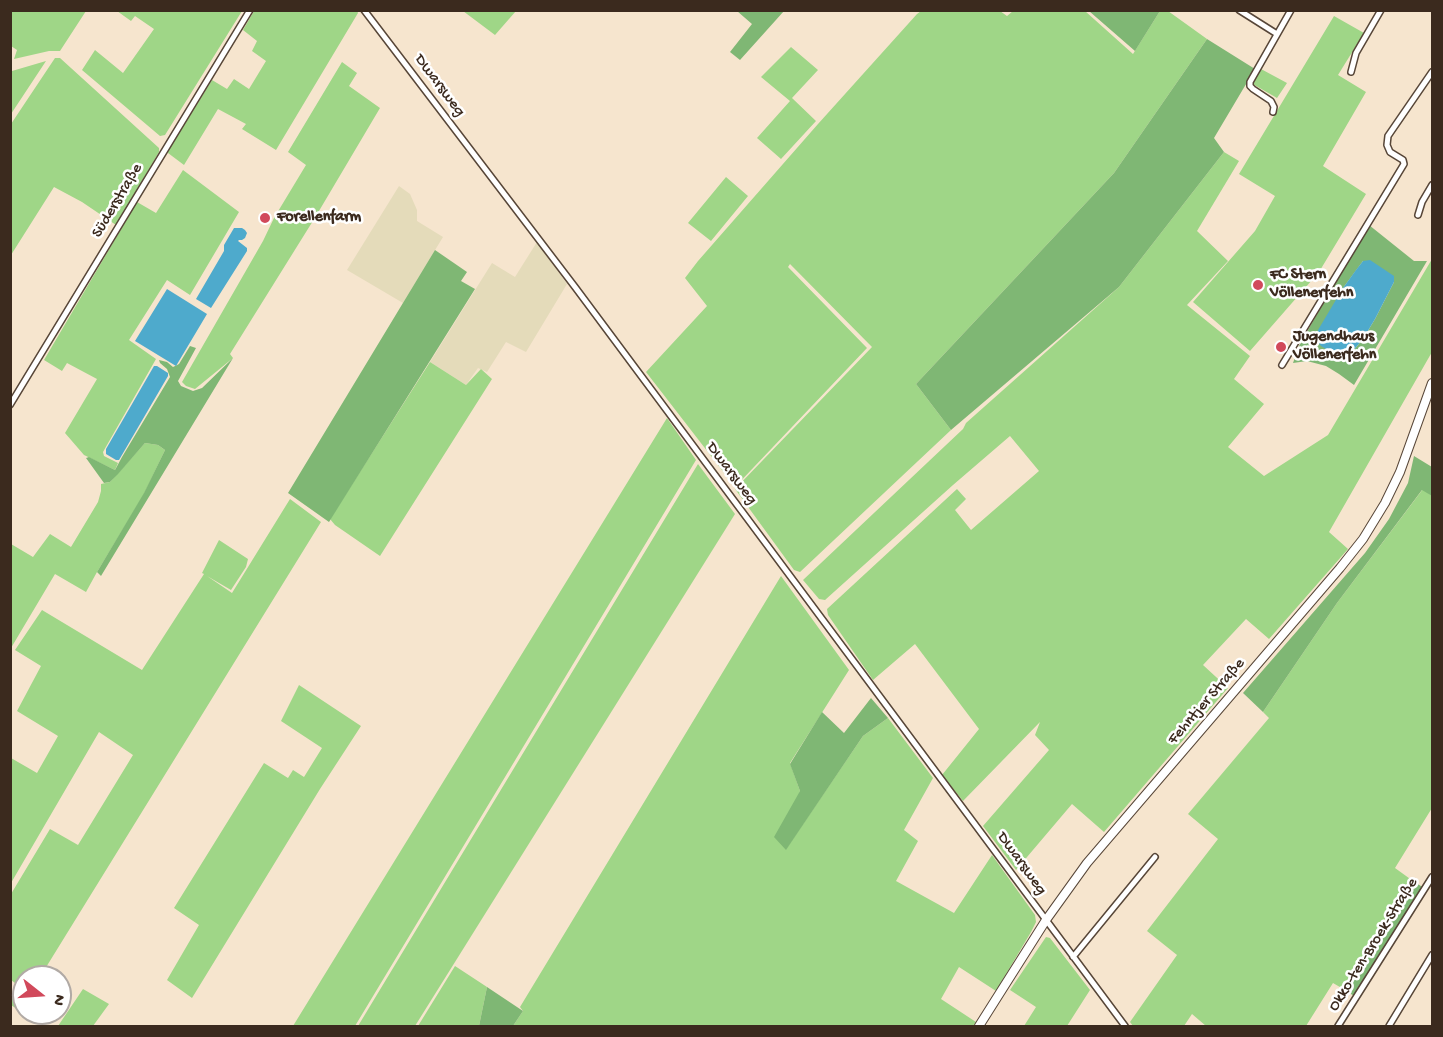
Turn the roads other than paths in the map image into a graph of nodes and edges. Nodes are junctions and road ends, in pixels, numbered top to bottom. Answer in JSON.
{"nodes":[{"id":1,"x":250,"y":10,"type":"edge"},
{"id":2,"x":364,"y":10,"type":"edge"},
{"id":3,"x":1239,"y":10,"type":"edge"},
{"id":4,"x":1291,"y":10,"type":"edge"},
{"id":5,"x":1381,"y":10,"type":"edge"},
{"id":6,"x":1277,"y":34,"type":"junction"},
{"id":7,"x":1352,"y":72,"type":"dead end"},
{"id":8,"x":1432,"y":72,"type":"edge"},
{"id":9,"x":1273,"y":112,"type":"dead end"},
{"id":10,"x":1432,"y":185,"type":"edge"},
{"id":11,"x":1418,"y":215,"type":"dead end"},
{"id":12,"x":1282,"y":365,"type":"dead end"},
{"id":13,"x":1432,"y":383,"type":"edge"},
{"id":14,"x":10,"y":405,"type":"edge"},
{"id":15,"x":1155,"y":857,"type":"dead end"},
{"id":16,"x":1432,"y":877,"type":"edge"},
{"id":17,"x":1046,"y":921,"type":"junction"},
{"id":18,"x":1432,"y":955,"type":"edge"},
{"id":19,"x":1073,"y":957,"type":"junction"},
{"id":20,"x":979,"y":1026,"type":"edge"},
{"id":21,"x":1125,"y":1026,"type":"edge"},
{"id":22,"x":1338,"y":1026,"type":"edge"},
{"id":23,"x":1389,"y":1026,"type":"edge"}],
"edges":[{"from":1,"to":14,"type":"street","name":"Süderstraße"},
{"from":2,"to":17,"type":"street","name":"Dwarsweg"},
{"from":3,"to":6,"type":"street"},
{"from":4,"to":6,"type":"street"},
{"from":5,"to":7,"type":"street"},
{"from":6,"to":9,"type":"street"},
{"from":8,"to":12,"type":"street"},
{"from":10,"to":11,"type":"street"},
{"from":13,"to":17,"type":"street","name":"Fehntjer Straße"},
{"from":15,"to":19,"type":"street"},
{"from":16,"to":22,"type":"street","name":"Okko-ten-Broek-Straße"},
{"from":17,"to":19,"type":"street","name":"Dwarsweg"},
{"from":17,"to":20,"type":"street","name":"Fehntjer Straße"},
{"from":18,"to":23,"type":"street"},
{"from":19,"to":21,"type":"street","name":"Dwarsweg"}]}
